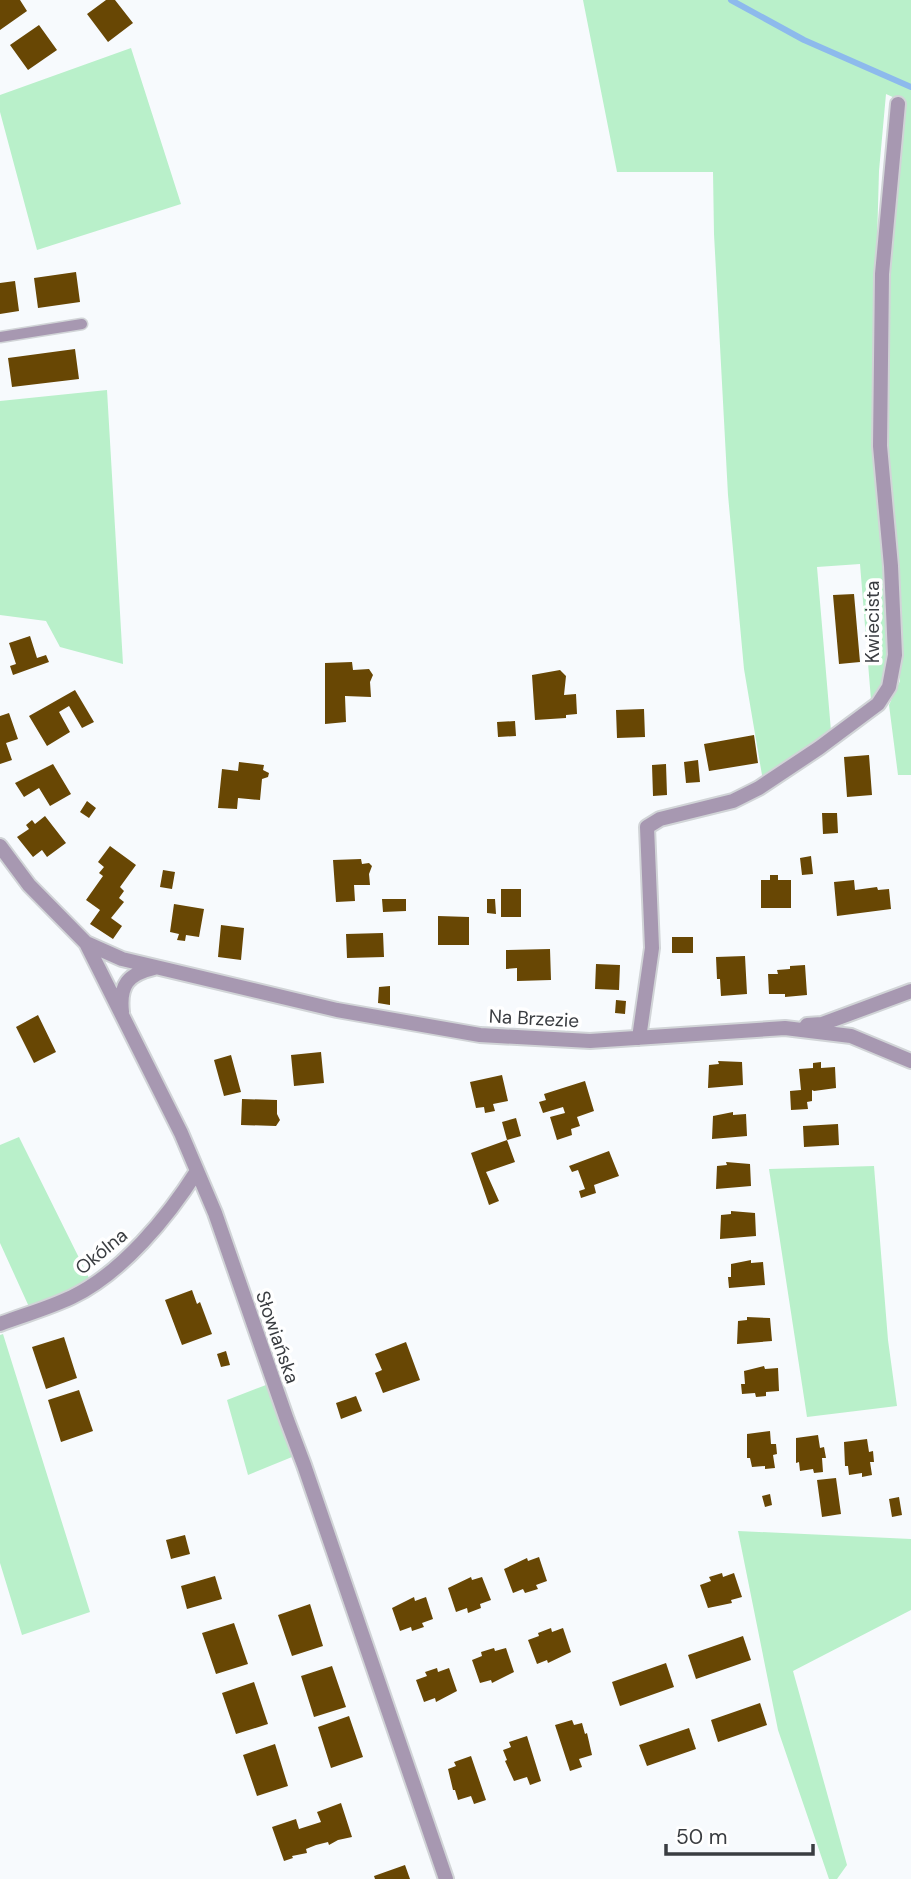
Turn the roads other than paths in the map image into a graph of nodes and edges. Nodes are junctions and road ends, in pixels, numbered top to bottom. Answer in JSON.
{"nodes":[{"id":1,"x":898,"y":104,"type":"dead end"},
{"id":2,"x":82,"y":324,"type":"dead end"},
{"id":3,"x":0,"y":337,"type":"edge"},
{"id":4,"x":0,"y":846,"type":"edge"},
{"id":5,"x":86,"y":943,"type":"junction"},
{"id":6,"x":156,"y":968,"type":"junction"},
{"id":7,"x":911,"y":991,"type":"edge"},
{"id":8,"x":122,"y":1016,"type":"junction"},
{"id":9,"x":785,"y":1028,"type":"junction"},
{"id":10,"x":639,"y":1038,"type":"junction"},
{"id":11,"x":911,"y":1061,"type":"edge"},
{"id":12,"x":197,"y":1171,"type":"junction"},
{"id":13,"x":0,"y":1324,"type":"edge"},
{"id":14,"x":446,"y":1879,"type":"edge"}],
"edges":[{"from":1,"to":10,"type":"street","name":"Kwiecista"},
{"from":2,"to":3,"type":"lane"},
{"from":4,"to":5,"type":"street","name":"Słowiańska"},
{"from":5,"to":6,"type":"street","name":"Na Brzezie"},
{"from":5,"to":8,"type":"street","name":"Słowiańska"},
{"from":6,"to":8,"type":"street"},
{"from":6,"to":10,"type":"street","name":"Na Brzezie"},
{"from":7,"to":9,"type":"street"},
{"from":8,"to":12,"type":"street","name":"Słowiańska"},
{"from":9,"to":10,"type":"street","name":"Na Brzezie"},
{"from":9,"to":11,"type":"street","name":"Na Brzezie"},
{"from":12,"to":13,"type":"street","name":"Okólna"},
{"from":12,"to":14,"type":"street","name":"Słowiańska"}]}
